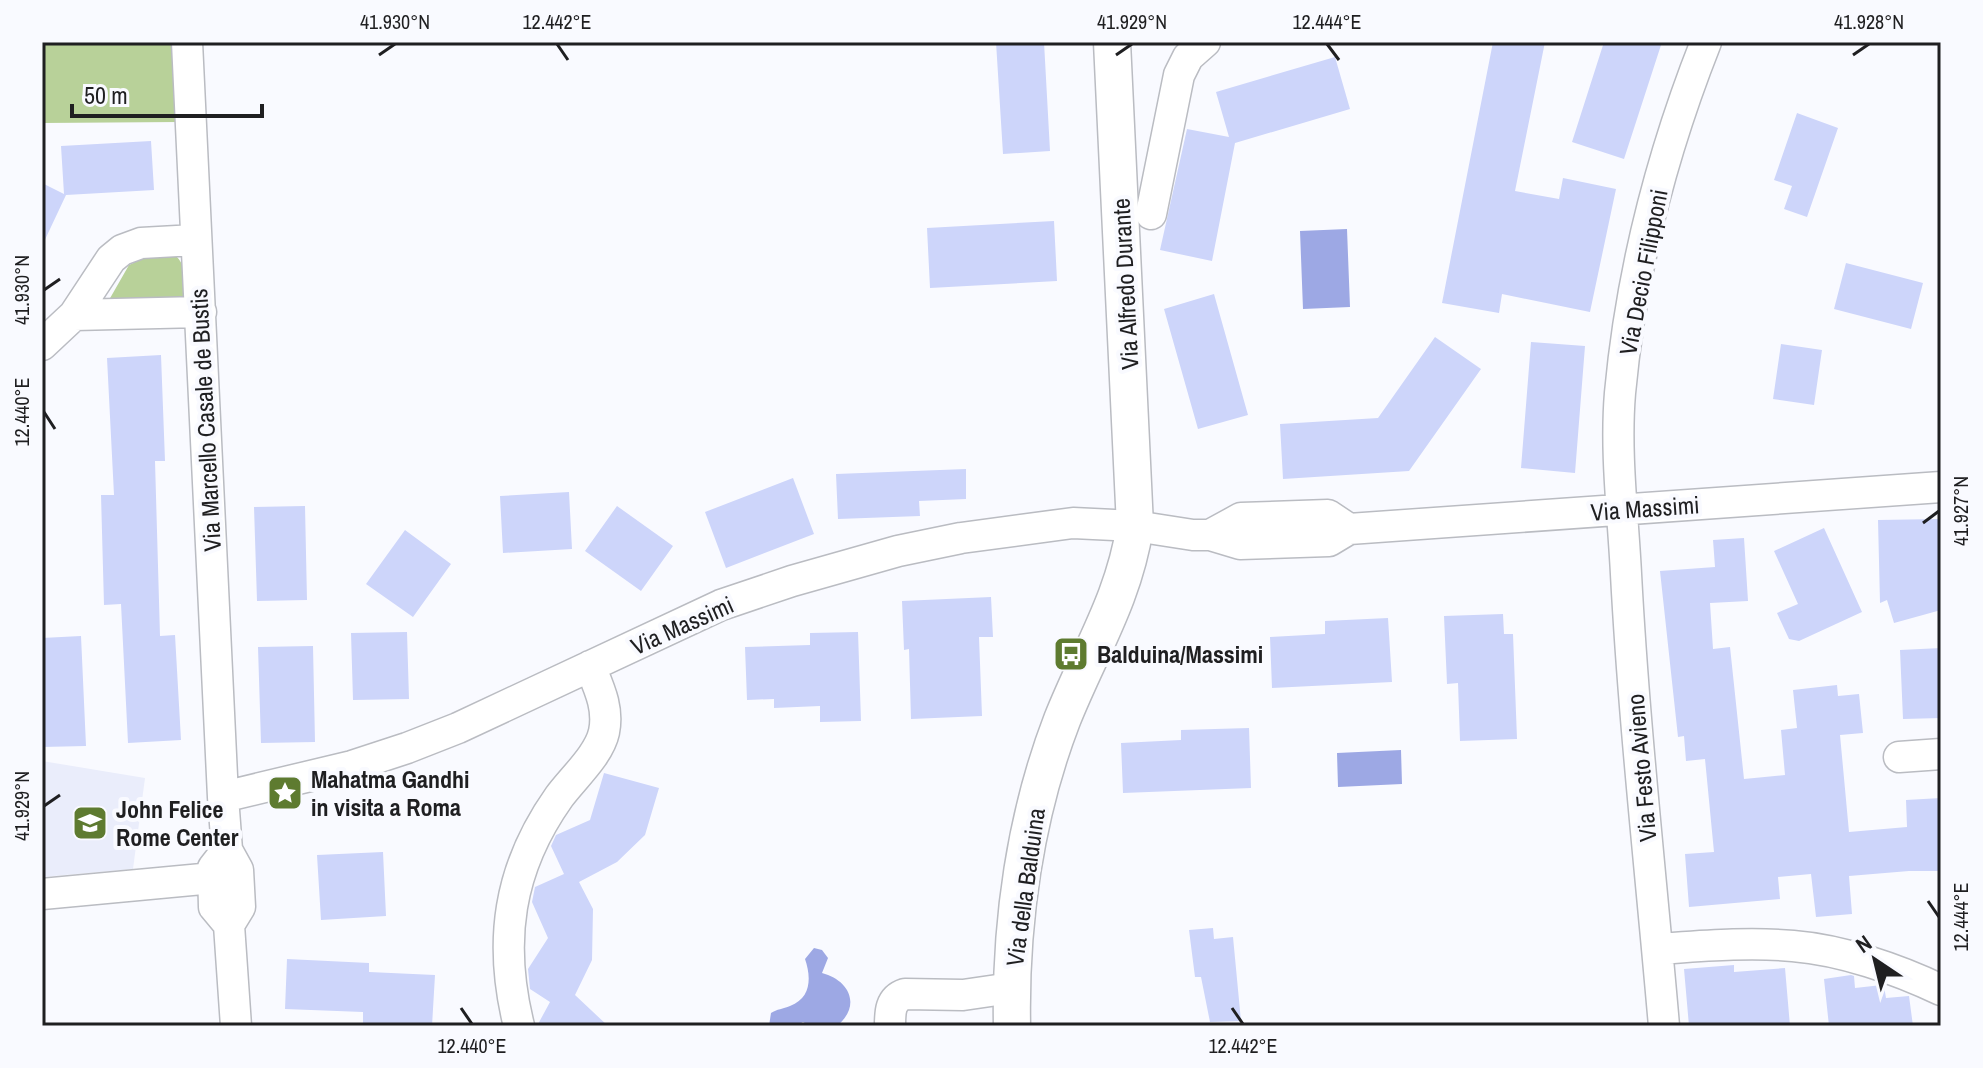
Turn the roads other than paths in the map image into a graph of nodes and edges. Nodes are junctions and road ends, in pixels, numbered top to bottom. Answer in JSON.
{"nodes":[{"id":1,"x":187,"y":42,"type":"edge"},
{"id":2,"x":1112,"y":42,"type":"edge"},
{"id":3,"x":1205,"y":42,"type":"edge"},
{"id":4,"x":1706,"y":42,"type":"edge"},
{"id":5,"x":1151,"y":214,"type":"dead end"},
{"id":6,"x":195,"y":240,"type":"junction"},
{"id":7,"x":201,"y":312,"type":"junction"},
{"id":8,"x":74,"y":315,"type":"junction"},
{"id":9,"x":42,"y":345,"type":"edge"},
{"id":10,"x":1941,"y":487,"type":"edge"},
{"id":11,"x":1622,"y":509,"type":"junction"},
{"id":12,"x":1135,"y":526,"type":"junction"},
{"id":13,"x":590,"y":666,"type":"junction"},
{"id":14,"x":1941,"y":754,"type":"edge"},
{"id":15,"x":1899,"y":757,"type":"dead end"},
{"id":16,"x":223,"y":797,"type":"junction"},
{"id":17,"x":227,"y":850,"type":"junction"},
{"id":18,"x":213,"y":878,"type":"junction"},
{"id":19,"x":42,"y":894,"type":"edge"},
{"id":20,"x":229,"y":925,"type":"junction"},
{"id":21,"x":1658,"y":949,"type":"junction"},
{"id":22,"x":1011,"y":988,"type":"junction"},
{"id":23,"x":1941,"y":990,"type":"edge"},
{"id":24,"x":236,"y":1026,"type":"edge"},
{"id":25,"x":519,"y":1026,"type":"edge"},
{"id":26,"x":890,"y":1026,"type":"edge"},
{"id":27,"x":1012,"y":1026,"type":"edge"},
{"id":28,"x":1664,"y":1026,"type":"edge"}],
"edges":[{"from":1,"to":6,"type":"street","name":"Via Marcello Casale de Bustis"},
{"from":2,"to":12,"type":"street","name":"Via Alfredo Durante"},
{"from":3,"to":5,"type":"street"},
{"from":4,"to":11,"type":"street","name":"Via Decio Filipponi"},
{"from":6,"to":7,"type":"street","name":"Via Marcello Casale de Bustis"},
{"from":6,"to":8,"type":"street"},
{"from":7,"to":8,"type":"street"},
{"from":7,"to":16,"type":"street","name":"Via Marcello Casale de Bustis"},
{"from":8,"to":9,"type":"street"},
{"from":10,"to":11,"type":"street","name":"Via Massimi"},
{"from":11,"to":12,"type":"street","name":"Via Massimi"},
{"from":11,"to":21,"type":"street","name":"Via Festo Avieno"},
{"from":12,"to":13,"type":"street","name":"Via Massimi"},
{"from":12,"to":22,"type":"street","name":"Via della Balduina"},
{"from":13,"to":16,"type":"street","name":"Via Massimi"},
{"from":13,"to":25,"type":"street"},
{"from":14,"to":15,"type":"street"},
{"from":16,"to":17,"type":"street"},
{"from":17,"to":18,"type":"street"},
{"from":17,"to":20,"type":"street"},
{"from":18,"to":19,"type":"street"},
{"from":18,"to":20,"type":"street"},
{"from":20,"to":24,"type":"street"},
{"from":21,"to":23,"type":"street"},
{"from":21,"to":28,"type":"street","name":"Via Festo Avieno"},
{"from":22,"to":26,"type":"street"},
{"from":22,"to":27,"type":"street","name":"Via della Balduina"}]}
